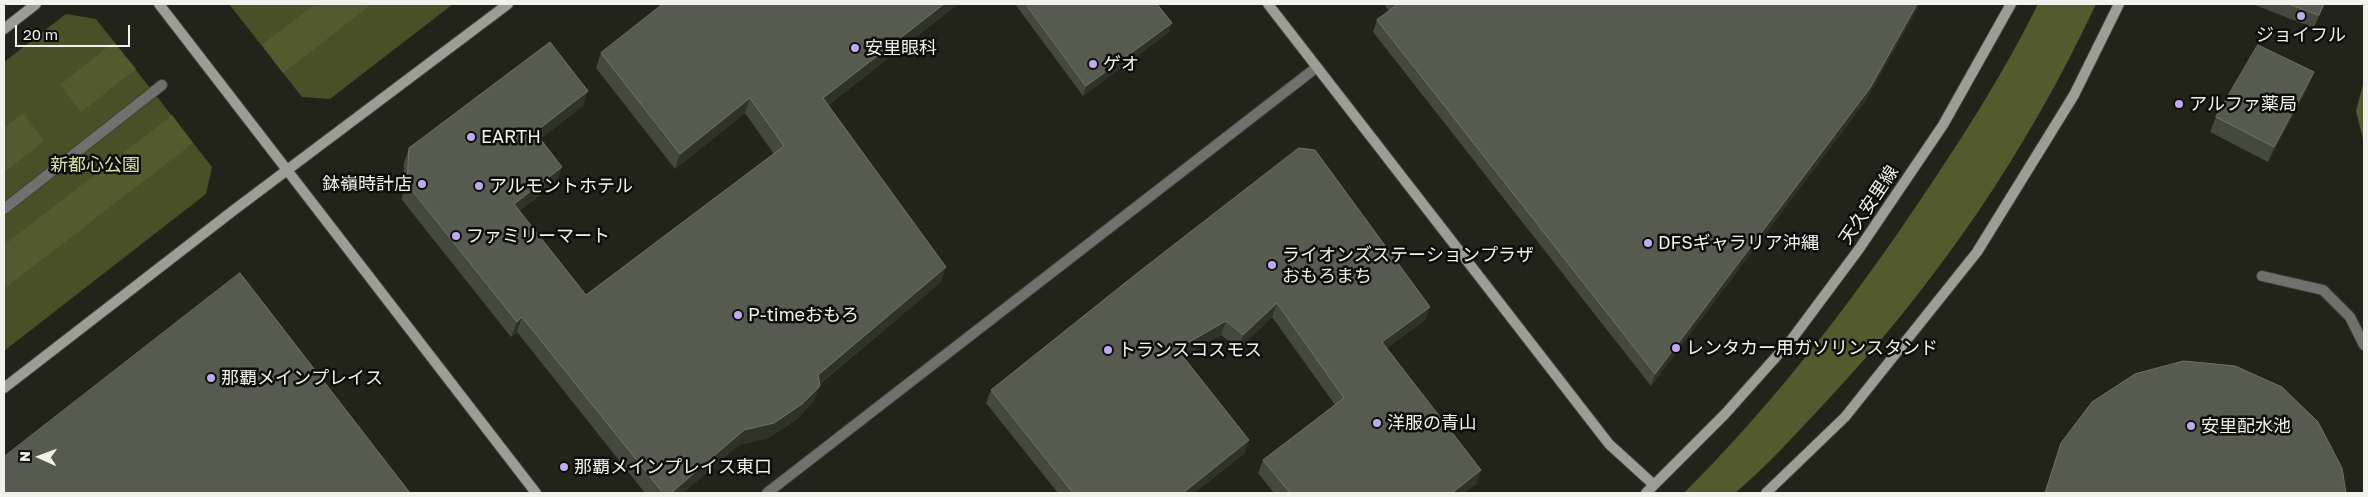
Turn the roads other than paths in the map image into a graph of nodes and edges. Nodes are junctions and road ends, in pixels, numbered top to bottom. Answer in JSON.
{"nodes":[{"id":1,"x":36,"y":4,"type":"edge"},
{"id":2,"x":159,"y":4,"type":"edge"},
{"id":3,"x":508,"y":4,"type":"edge"},
{"id":4,"x":1268,"y":4,"type":"edge"},
{"id":5,"x":2011,"y":4,"type":"edge"},
{"id":6,"x":2119,"y":4,"type":"edge"},
{"id":7,"x":4,"y":29,"type":"edge"},
{"id":8,"x":1317,"y":67,"type":"junction"},
{"id":9,"x":162,"y":85,"type":"dead end"},
{"id":10,"x":287,"y":171,"type":"junction"},
{"id":11,"x":4,"y":208,"type":"edge"},
{"id":12,"x":2262,"y":276,"type":"dead end"},
{"id":13,"x":2364,"y":345,"type":"edge"},
{"id":14,"x":4,"y":388,"type":"edge"},
{"id":15,"x":1654,"y":485,"type":"junction"},
{"id":16,"x":536,"y":493,"type":"edge"},
{"id":17,"x":767,"y":493,"type":"edge"},
{"id":18,"x":1646,"y":493,"type":"edge"},
{"id":19,"x":1766,"y":493,"type":"edge"}],
"edges":[{"from":1,"to":7,"type":"street"},
{"from":2,"to":10,"type":"street"},
{"from":3,"to":10,"type":"street"},
{"from":4,"to":8,"type":"street"},
{"from":5,"to":15,"type":"street","name":"天久安里線"},
{"from":6,"to":19,"type":"street"},
{"from":8,"to":15,"type":"street"},
{"from":8,"to":17,"type":"street"},
{"from":9,"to":11,"type":"street"},
{"from":10,"to":14,"type":"street"},
{"from":10,"to":16,"type":"street"},
{"from":12,"to":13,"type":"street"},
{"from":15,"to":18,"type":"street","name":"天久安里線"}]}
